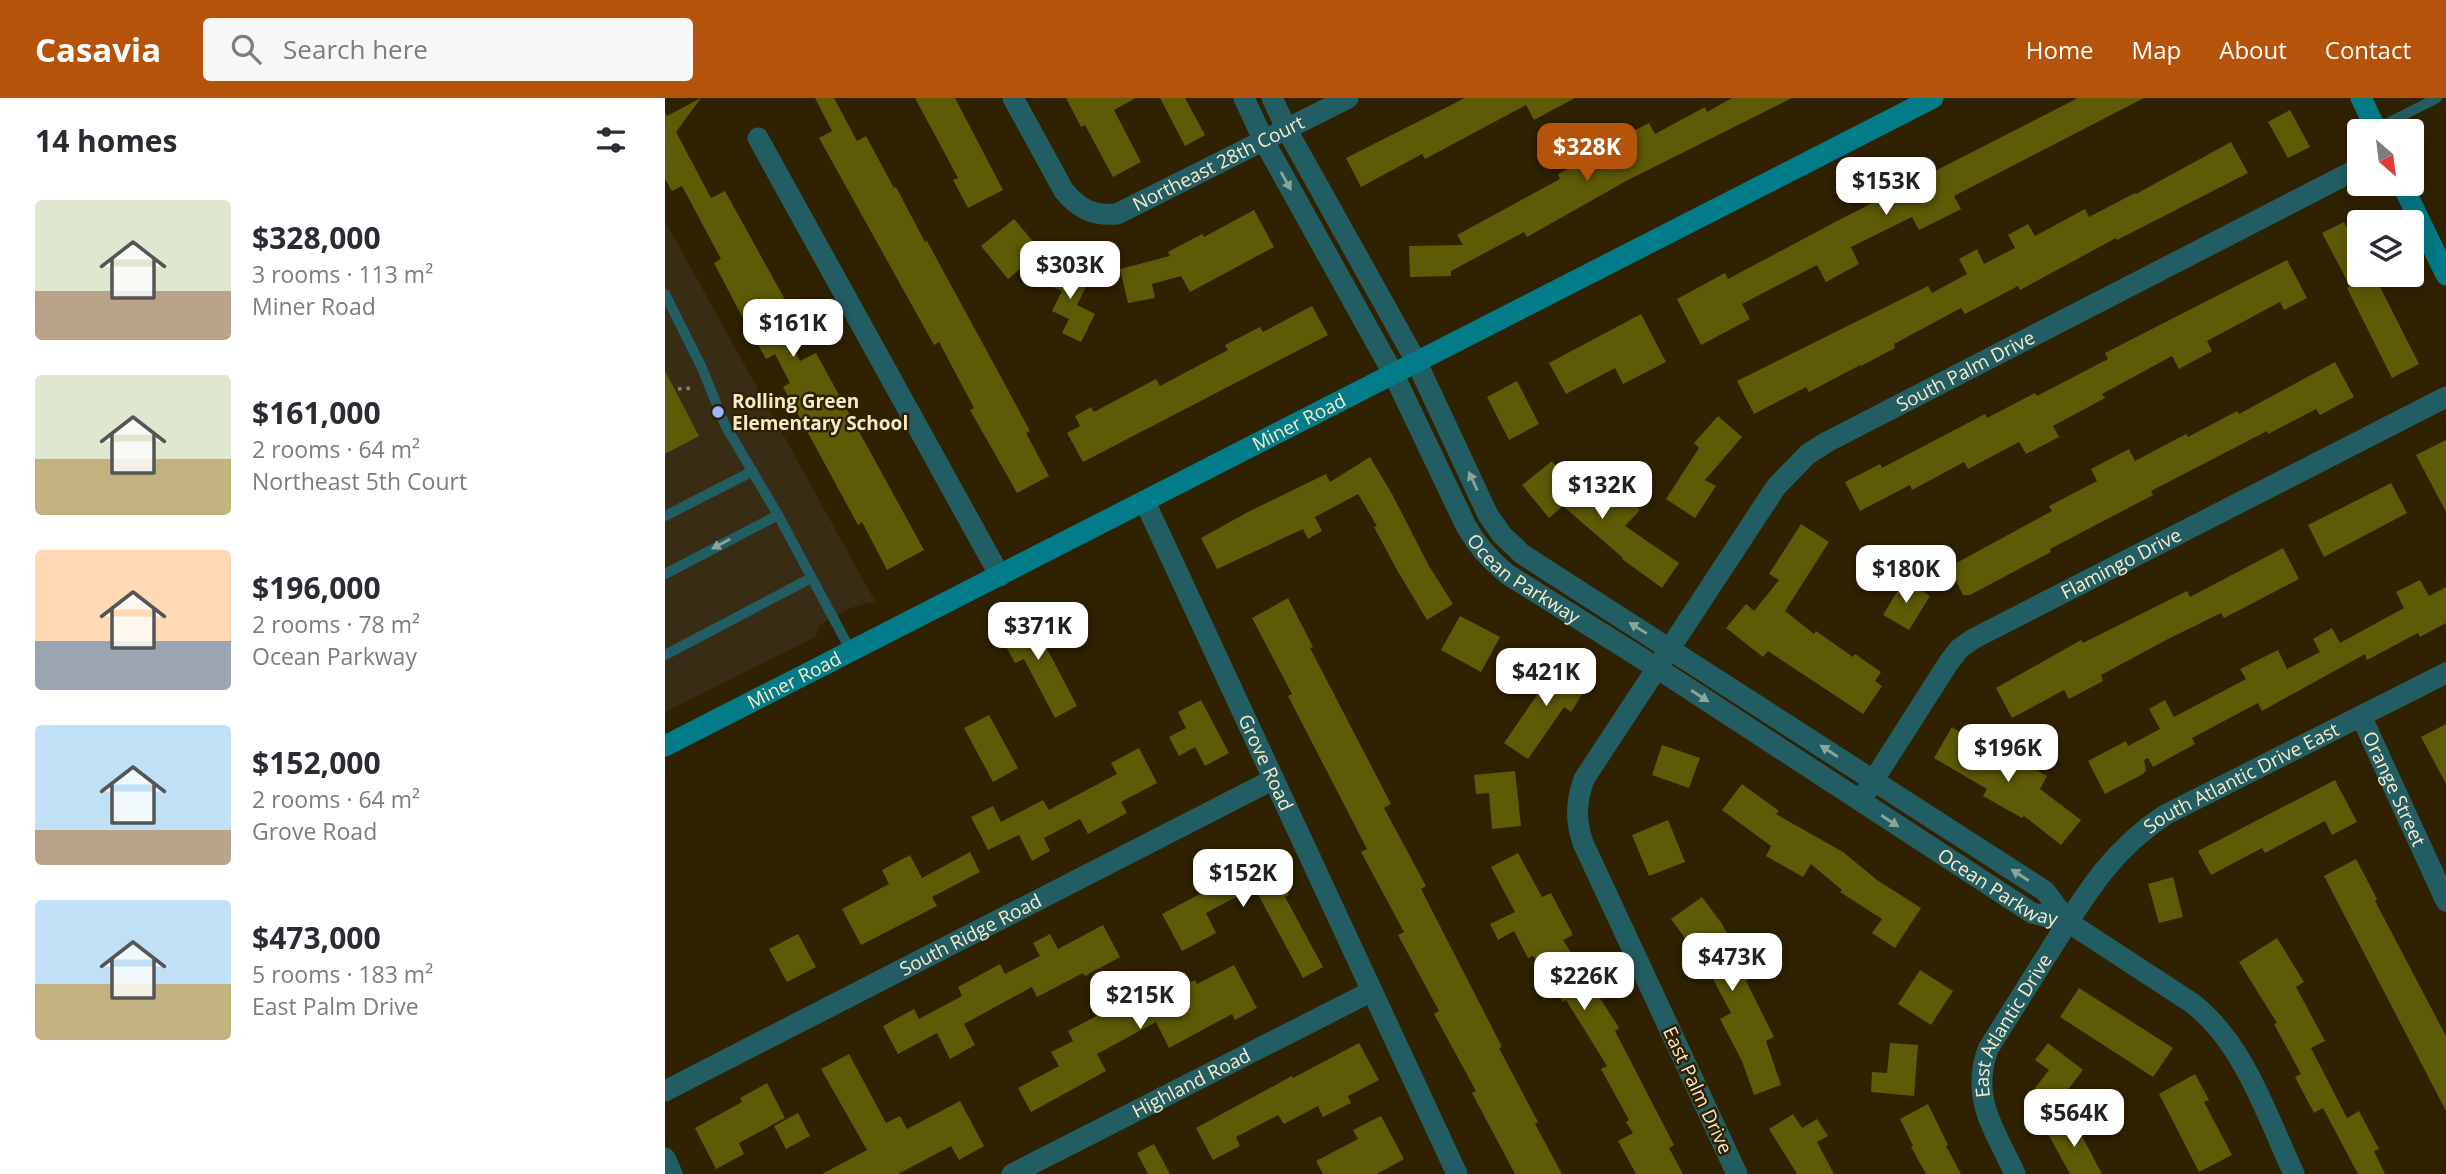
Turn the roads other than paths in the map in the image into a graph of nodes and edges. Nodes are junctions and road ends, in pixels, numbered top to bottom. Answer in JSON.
{"nodes":[{"id":1,"x":1013,"y":98,"type":"edge"},
{"id":2,"x":1244,"y":98,"type":"edge"},
{"id":3,"x":1272,"y":98,"type":"edge"},
{"id":4,"x":1348,"y":98,"type":"edge"},
{"id":5,"x":1933,"y":98,"type":"edge"},
{"id":6,"x":2361,"y":98,"type":"edge"},
{"id":7,"x":2437,"y":98,"type":"edge"},
{"id":8,"x":2372,"y":119,"type":"edge"},
{"id":9,"x":2398,"y":119,"type":"edge"},
{"id":10,"x":1287,"y":130,"type":"junction"},
{"id":11,"x":758,"y":138,"type":"dead end"},
{"id":12,"x":1264,"y":141,"type":"junction"},
{"id":13,"x":2347,"y":174,"type":"edge"},
{"id":14,"x":2408,"y":196,"type":"edge"},
{"id":15,"x":2446,"y":275,"type":"edge"},
{"id":16,"x":665,"y":294,"type":"edge"},
{"id":17,"x":1417,"y":363,"type":"junction"},
{"id":18,"x":1394,"y":374,"type":"junction"},
{"id":19,"x":2446,"y":397,"type":"edge"},
{"id":20,"x":753,"y":471,"type":"junction"},
{"id":21,"x":1145,"y":502,"type":"junction"},
{"id":22,"x":778,"y":515,"type":"junction"},
{"id":23,"x":665,"y":516,"type":"edge"},
{"id":24,"x":665,"y":574,"type":"edge"},
{"id":25,"x":1000,"y":576,"type":"junction"},
{"id":26,"x":811,"y":578,"type":"junction"},
{"id":27,"x":1669,"y":648,"type":"junction"},
{"id":28,"x":851,"y":651,"type":"junction"},
{"id":29,"x":665,"y":655,"type":"edge"},
{"id":30,"x":1657,"y":668,"type":"junction"},
{"id":31,"x":2446,"y":673,"type":"edge"},
{"id":32,"x":2361,"y":716,"type":"junction"},
{"id":33,"x":665,"y":746,"type":"edge"},
{"id":34,"x":1274,"y":779,"type":"junction"},
{"id":35,"x":1874,"y":780,"type":"junction"},
{"id":36,"x":1860,"y":801,"type":"junction"},
{"id":37,"x":2446,"y":901,"type":"edge"},
{"id":38,"x":2068,"y":922,"type":"junction"},
{"id":39,"x":1372,"y":991,"type":"junction"},
{"id":40,"x":665,"y":1091,"type":"edge"},
{"id":41,"x":665,"y":1158,"type":"edge"},
{"id":42,"x":672,"y":1174,"type":"edge"},
{"id":43,"x":1012,"y":1174,"type":"edge"},
{"id":44,"x":1457,"y":1174,"type":"edge"},
{"id":45,"x":1737,"y":1174,"type":"edge"},
{"id":46,"x":2015,"y":1174,"type":"edge"},
{"id":47,"x":2294,"y":1174,"type":"edge"}],
"edges":[{"from":1,"to":12,"type":"street","name":"Northeast 28th Court"},
{"from":2,"to":12,"type":"street","name":"Ocean Parkway"},
{"from":3,"to":10,"type":"street","name":"Ocean Parkway"},
{"from":4,"to":10,"type":"street","name":"Northeast 28th Court"},
{"from":5,"to":17,"type":"street","name":"Miner Road"},
{"from":6,"to":8,"type":"street"},
{"from":7,"to":9,"type":"lane"},
{"from":10,"to":12,"type":"street","name":"Northeast 28th Court"},
{"from":10,"to":17,"type":"street","name":"Ocean Parkway"},
{"from":11,"to":25,"type":"street"},
{"from":12,"to":18,"type":"street","name":"Ocean Parkway","one_way":true},
{"from":13,"to":27,"type":"street","name":"South Palm Drive"},
{"from":14,"to":15,"type":"street"},
{"from":16,"to":20,"type":"lane"},
{"from":17,"to":18,"type":"street","name":"Miner Road"},
{"from":27,"to":17,"type":"street","name":"Ocean Parkway","one_way":true},
{"from":18,"to":21,"type":"street","name":"Miner Road"},
{"from":18,"to":30,"type":"street","name":"Ocean Parkway"},
{"from":19,"to":35,"type":"street","name":"Flamingo Drive"},
{"from":20,"to":22,"type":"lane"},
{"from":20,"to":23,"type":"lane"},
{"from":21,"to":25,"type":"street","name":"Miner Road"},
{"from":21,"to":34,"type":"street","name":"Grove Road"},
{"from":22,"to":24,"type":"lane","one_way":true},
{"from":22,"to":26,"type":"lane"},
{"from":25,"to":28,"type":"street","name":"Miner Road"},
{"from":26,"to":28,"type":"lane"},
{"from":26,"to":29,"type":"lane"},
{"from":27,"to":30,"type":"street","name":"South Palm Drive"},
{"from":35,"to":27,"type":"street","name":"Ocean Parkway","one_way":true},
{"from":28,"to":33,"type":"street","name":"Miner Road"},
{"from":30,"to":36,"type":"street","name":"Ocean Parkway","one_way":true},
{"from":30,"to":45,"type":"street","name":"East Palm Drive"},
{"from":31,"to":32,"type":"street","name":"South Atlantic Drive East"},
{"from":32,"to":37,"type":"street","name":"Orange Street"},
{"from":32,"to":38,"type":"street","name":"South Atlantic Drive East"},
{"from":34,"to":39,"type":"street","name":"Grove Road"},
{"from":34,"to":40,"type":"street","name":"South Ridge Road"},
{"from":35,"to":36,"type":"street","name":"Flamingo Drive"},
{"from":38,"to":35,"type":"street","name":"Ocean Parkway","one_way":true},
{"from":36,"to":38,"type":"street","name":"Ocean Parkway","one_way":true},
{"from":38,"to":46,"type":"street","name":"East Atlantic Drive"},
{"from":38,"to":47,"type":"street","name":"Ocean Parkway"},
{"from":39,"to":43,"type":"street","name":"Highland Road"},
{"from":39,"to":44,"type":"street","name":"Grove Road"},
{"from":41,"to":42,"type":"street"}]}
